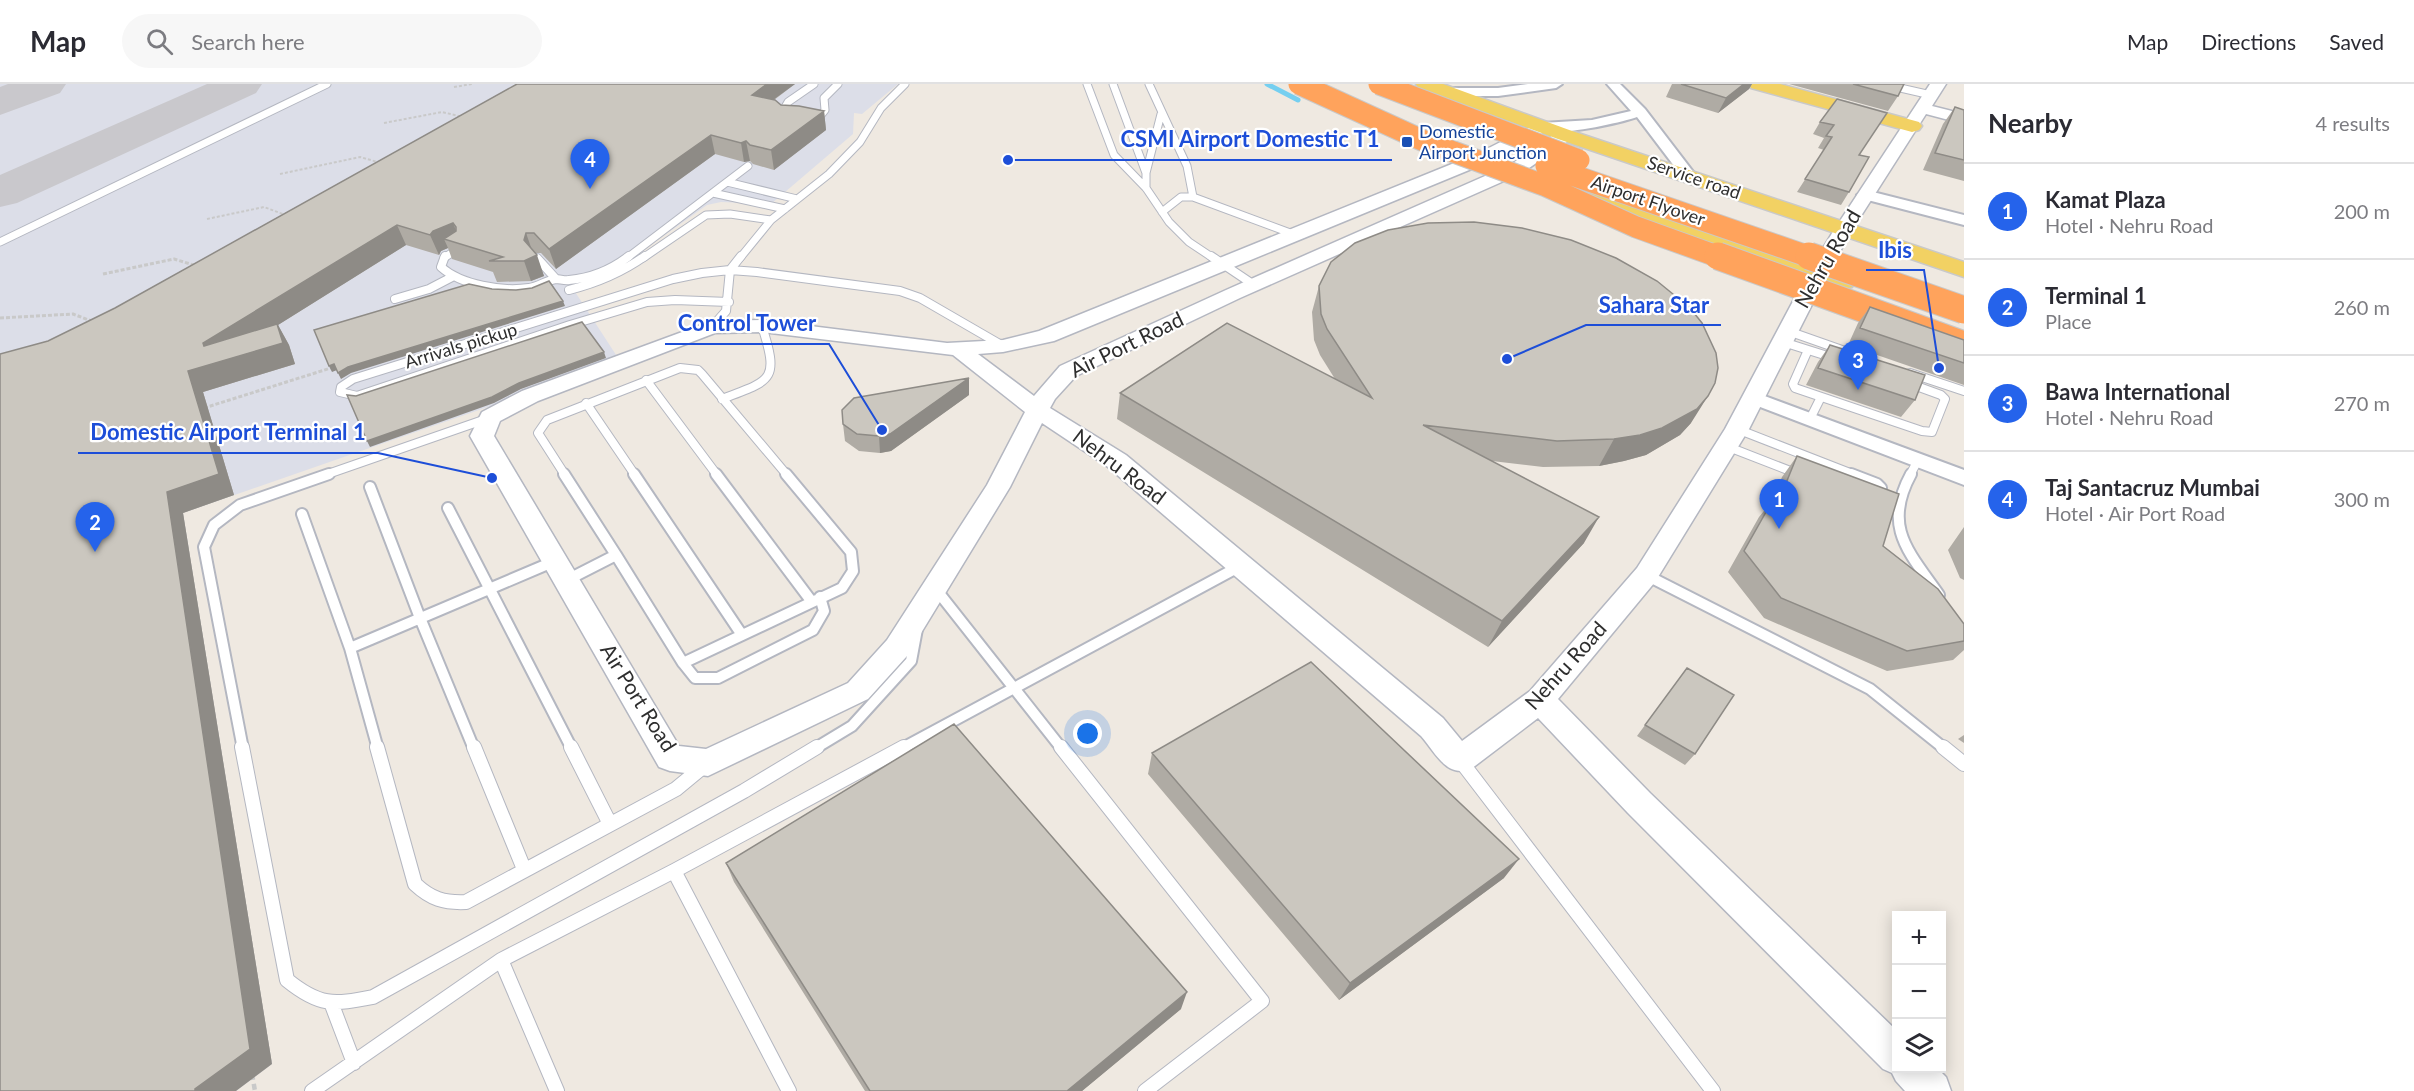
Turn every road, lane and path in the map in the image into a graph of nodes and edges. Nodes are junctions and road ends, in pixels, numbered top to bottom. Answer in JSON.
{"nodes":[{"id":1,"x":327,"y":84,"type":"edge"},
{"id":2,"x":472,"y":84,"type":"edge"},
{"id":3,"x":814,"y":84,"type":"edge"},
{"id":4,"x":838,"y":84,"type":"edge"},
{"id":5,"x":905,"y":84,"type":"edge"},
{"id":6,"x":1087,"y":84,"type":"edge"},
{"id":7,"x":1113,"y":84,"type":"edge"},
{"id":8,"x":1149,"y":84,"type":"edge"},
{"id":9,"x":1299,"y":84,"type":"edge"},
{"id":10,"x":1307,"y":84,"type":"edge"},
{"id":11,"x":1335,"y":84,"type":"edge"},
{"id":12,"x":1379,"y":84,"type":"edge"},
{"id":13,"x":1425,"y":84,"type":"edge"},
{"id":14,"x":1556,"y":84,"type":"edge"},
{"id":15,"x":1613,"y":84,"type":"edge"},
{"id":16,"x":1758,"y":84,"type":"edge"},
{"id":17,"x":1883,"y":84,"type":"edge"},
{"id":18,"x":454,"y":87,"type":"dead end"},
{"id":19,"x":1449,"y":92,"type":"junction"},
{"id":20,"x":1931,"y":96,"type":"edge"},
{"id":21,"x":1640,"y":111,"type":"junction"},
{"id":22,"x":1161,"y":114,"type":"junction"},
{"id":23,"x":464,"y":117,"type":"edge"},
{"id":24,"x":784,"y":118,"type":"edge"},
{"id":25,"x":1964,"y":118,"type":"edge"},
{"id":26,"x":804,"y":120,"type":"edge"},
{"id":27,"x":384,"y":123,"type":"dead end"},
{"id":28,"x":1912,"y":126,"type":"junction"},
{"id":29,"x":1542,"y":127,"type":"junction"},
{"id":30,"x":1565,"y":135,"type":"junction"},
{"id":31,"x":1485,"y":157,"type":"junction"},
{"id":32,"x":382,"y":163,"type":"edge"},
{"id":33,"x":748,"y":166,"type":"edge"},
{"id":34,"x":1516,"y":169,"type":"junction"},
{"id":35,"x":1146,"y":173,"type":"junction"},
{"id":36,"x":280,"y":174,"type":"dead end"},
{"id":37,"x":1689,"y":176,"type":"junction"},
{"id":38,"x":727,"y":182,"type":"junction"},
{"id":39,"x":1146,"y":188,"type":"junction"},
{"id":40,"x":713,"y":193,"type":"junction"},
{"id":41,"x":1865,"y":195,"type":"junction"},
{"id":42,"x":1193,"y":197,"type":"junction"},
{"id":43,"x":797,"y":200,"type":"junction"},
{"id":44,"x":785,"y":209,"type":"junction"},
{"id":45,"x":1162,"y":212,"type":"junction"},
{"id":46,"x":292,"y":217,"type":"edge"},
{"id":47,"x":207,"y":219,"type":"dead end"},
{"id":48,"x":771,"y":220,"type":"junction"},
{"id":49,"x":1964,"y":220,"type":"edge"},
{"id":50,"x":1843,"y":230,"type":"junction"},
{"id":51,"x":1293,"y":234,"type":"junction"},
{"id":52,"x":0,"y":242,"type":"edge"},
{"id":53,"x":459,"y":248,"type":"edge"},
{"id":54,"x":537,"y":258,"type":"edge"},
{"id":55,"x":1221,"y":264,"type":"junction"},
{"id":56,"x":204,"y":268,"type":"edge"},
{"id":57,"x":730,"y":270,"type":"junction"},
{"id":58,"x":1964,"y":270,"type":"edge"},
{"id":59,"x":1818,"y":273,"type":"junction"},
{"id":60,"x":103,"y":274,"type":"dead end"},
{"id":61,"x":452,"y":277,"type":"junction"},
{"id":62,"x":556,"y":279,"type":"junction"},
{"id":63,"x":1254,"y":285,"type":"junction"},
{"id":64,"x":1964,"y":289,"type":"edge"},
{"id":65,"x":569,"y":290,"type":"dead end"},
{"id":66,"x":1806,"y":297,"type":"junction"},
{"id":67,"x":395,"y":299,"type":"dead end"},
{"id":68,"x":729,"y":302,"type":"junction"},
{"id":69,"x":1964,"y":310,"type":"edge"},
{"id":70,"x":0,"y":318,"type":"edge"},
{"id":71,"x":1964,"y":324,"type":"edge"},
{"id":72,"x":103,"y":325,"type":"edge"},
{"id":73,"x":762,"y":326,"type":"junction"},
{"id":74,"x":712,"y":327,"type":"junction"},
{"id":75,"x":1785,"y":337,"type":"junction"},
{"id":76,"x":1003,"y":346,"type":"junction"},
{"id":77,"x":1964,"y":347,"type":"edge"},
{"id":78,"x":957,"y":348,"type":"junction"},
{"id":79,"x":1808,"y":350,"type":"junction"},
{"id":80,"x":1853,"y":353,"type":"edge"},
{"id":81,"x":1847,"y":362,"type":"edge"},
{"id":82,"x":343,"y":364,"type":"edge"},
{"id":83,"x":1897,"y":369,"type":"edge"},
{"id":84,"x":646,"y":380,"type":"junction"},
{"id":85,"x":1904,"y":382,"type":"edge"},
{"id":86,"x":1964,"y":391,"type":"edge"},
{"id":87,"x":1821,"y":397,"type":"junction"},
{"id":88,"x":1754,"y":398,"type":"junction"},
{"id":89,"x":722,"y":399,"type":"junction"},
{"id":90,"x":586,"y":403,"type":"junction"},
{"id":91,"x":1038,"y":410,"type":"junction"},
{"id":92,"x":195,"y":411,"type":"edge"},
{"id":93,"x":490,"y":417,"type":"junction"},
{"id":94,"x":1810,"y":419,"type":"junction"},
{"id":95,"x":1731,"y":437,"type":"junction"},
{"id":96,"x":1918,"y":460,"type":"junction"},
{"id":97,"x":1808,"y":478,"type":"edge"},
{"id":98,"x":1964,"y":478,"type":"edge"},
{"id":99,"x":370,"y":487,"type":"dead end"},
{"id":100,"x":1871,"y":502,"type":"edge"},
{"id":101,"x":448,"y":508,"type":"dead end"},
{"id":102,"x":302,"y":514,"type":"dead end"},
{"id":103,"x":616,"y":555,"type":"junction"},
{"id":104,"x":1242,"y":565,"type":"junction"},
{"id":105,"x":561,"y":571,"type":"junction"},
{"id":106,"x":1646,"y":575,"type":"junction"},
{"id":107,"x":491,"y":588,"type":"junction"},
{"id":108,"x":935,"y":588,"type":"junction"},
{"id":109,"x":816,"y":599,"type":"junction"},
{"id":110,"x":1946,"y":606,"type":"edge"},
{"id":111,"x":920,"y":611,"type":"junction"},
{"id":112,"x":420,"y":618,"type":"junction"},
{"id":113,"x":742,"y":635,"type":"junction"},
{"id":114,"x":350,"y":648,"type":"junction"},
{"id":115,"x":683,"y":663,"type":"junction"},
{"id":116,"x":1014,"y":688,"type":"junction"},
{"id":117,"x":1540,"y":700,"type":"junction"},
{"id":118,"x":1460,"y":760,"type":"junction"},
{"id":119,"x":708,"y":763,"type":"junction"},
{"id":120,"x":1964,"y":764,"type":"edge"},
{"id":121,"x":610,"y":824,"type":"junction"},
{"id":122,"x":524,"y":869,"type":"junction"},
{"id":123,"x":674,"y":871,"type":"junction"},
{"id":124,"x":501,"y":960,"type":"junction"},
{"id":125,"x":332,"y":1005,"type":"junction"},
{"id":126,"x":1892,"y":1052,"type":"edge"},
{"id":127,"x":354,"y":1063,"type":"junction"},
{"id":128,"x":252,"y":1072,"type":"edge"},
{"id":129,"x":1914,"y":1073,"type":"edge"},
{"id":130,"x":255,"y":1091,"type":"edge"},
{"id":131,"x":312,"y":1091,"type":"edge"},
{"id":132,"x":557,"y":1091,"type":"edge"},
{"id":133,"x":789,"y":1091,"type":"edge"},
{"id":134,"x":1145,"y":1091,"type":"edge"},
{"id":135,"x":1713,"y":1091,"type":"edge"},
{"id":136,"x":1932,"y":1091,"type":"edge"}],
"edges":[{"from":1,"to":52,"type":"lane"},
{"from":2,"to":18,"type":"path"},
{"from":3,"to":24,"type":"lane"},
{"from":4,"to":26,"type":"lane"},
{"from":5,"to":43,"type":"lane"},
{"from":6,"to":39,"type":"lane"},
{"from":7,"to":35,"type":"lane"},
{"from":8,"to":22,"type":"lane"},
{"from":9,"to":77,"type":"highway","bridge":true},
{"from":10,"to":31,"type":"main road"},
{"from":11,"to":69,"type":"highway","name":"Airport Flyover","bridge":true},
{"from":12,"to":64,"type":"highway","name":"Airport Flyover","bridge":true},
{"from":13,"to":19,"type":"main road","name":"Service road"},
{"from":14,"to":19,"type":"street"},
{"from":15,"to":21,"type":"street"},
{"from":16,"to":28,"type":"main road"},
{"from":17,"to":20,"type":"lane"},
{"from":19,"to":29,"type":"main road","name":"Service road"},
{"from":20,"to":25,"type":"street"},
{"from":20,"to":28,"type":"street","name":"Nehru Road"},
{"from":21,"to":29,"type":"street"},
{"from":21,"to":37,"type":"street"},
{"from":22,"to":35,"type":"lane"},
{"from":22,"to":42,"type":"lane"},
{"from":23,"to":27,"type":"path","bridge":true},
{"from":28,"to":41,"type":"street","name":"Nehru Road"},
{"from":29,"to":30,"type":"main road","name":"Service road"},
{"from":29,"to":31,"type":"street","name":"Air Port Road"},
{"from":30,"to":34,"type":"street","name":"Air Port Road"},
{"from":30,"to":37,"type":"main road","name":"Service road"},
{"from":31,"to":34,"type":"main road"},
{"from":31,"to":51,"type":"street","name":"Air Port Road"},
{"from":32,"to":36,"type":"path","bridge":true},
{"from":33,"to":38,"type":"lane"},
{"from":34,"to":59,"type":"main road"},
{"from":34,"to":63,"type":"street","name":"Air Port Road"},
{"from":35,"to":39,"type":"lane"},
{"from":37,"to":50,"type":"main road","name":"Service road"},
{"from":38,"to":40,"type":"lane"},
{"from":38,"to":43,"type":"lane"},
{"from":39,"to":45,"type":"lane"},
{"from":40,"to":44,"type":"lane"},
{"from":40,"to":62,"type":"lane"},
{"from":41,"to":49,"type":"street"},
{"from":41,"to":50,"type":"street","name":"Nehru Road"},
{"from":42,"to":45,"type":"lane"},
{"from":42,"to":51,"type":"lane"},
{"from":43,"to":44,"type":"lane"},
{"from":44,"to":48,"type":"lane"},
{"from":45,"to":55,"type":"lane"},
{"from":46,"to":47,"type":"path","bridge":true},
{"from":48,"to":57,"type":"lane"},
{"from":48,"to":65,"type":"lane"},
{"from":50,"to":58,"type":"main road","name":"Service road"},
{"from":50,"to":59,"type":"street","name":"Nehru Road"},
{"from":51,"to":55,"type":"street","name":"Air Port Road"},
{"from":53,"to":61,"type":"lane"},
{"from":54,"to":62,"type":"lane"},
{"from":55,"to":63,"type":"lane"},
{"from":55,"to":76,"type":"street","name":"Air Port Road"},
{"from":56,"to":60,"type":"path","bridge":true},
{"from":57,"to":68,"type":"lane"},
{"from":57,"to":68,"type":"lane","name":"Arrivals pickup"},
{"from":57,"to":76,"type":"lane","name":"Arrivals pickup"},
{"from":59,"to":66,"type":"street","name":"Nehru Road"},
{"from":59,"to":71,"type":"main road"},
{"from":61,"to":62,"type":"lane"},
{"from":61,"to":67,"type":"lane"},
{"from":63,"to":91,"type":"street","name":"Air Port Road"},
{"from":66,"to":75,"type":"street","name":"Nehru Road"},
{"from":66,"to":77,"type":"lane"},
{"from":68,"to":74,"type":"lane"},
{"from":70,"to":72,"type":"path","bridge":true},
{"from":73,"to":74,"type":"street","name":"Air Port Road"},
{"from":73,"to":78,"type":"street","name":"Air Port Road"},
{"from":73,"to":89,"type":"lane"},
{"from":74,"to":93,"type":"street","name":"Air Port Road"},
{"from":75,"to":79,"type":"lane"},
{"from":75,"to":80,"type":"lane"},
{"from":75,"to":88,"type":"street","name":"Nehru Road"},
{"from":76,"to":78,"type":"street","name":"Air Port Road"},
{"from":78,"to":91,"type":"street","name":"Nehru Road"},
{"from":79,"to":81,"type":"lane"},
{"from":79,"to":87,"type":"lane"},
{"from":82,"to":92,"type":"path"},
{"from":83,"to":86,"type":"lane"},
{"from":84,"to":89,"type":"lane"},
{"from":84,"to":90,"type":"lane"},
{"from":84,"to":109,"type":"lane"},
{"from":85,"to":87,"type":"lane"},
{"from":87,"to":94,"type":"lane"},
{"from":88,"to":94,"type":"street"},
{"from":88,"to":95,"type":"street","name":"Nehru Road"},
{"from":89,"to":109,"type":"lane"},
{"from":90,"to":103,"type":"lane"},
{"from":90,"to":113,"type":"lane"},
{"from":91,"to":104,"type":"street","name":"Nehru Road"},
{"from":91,"to":108,"type":"street","name":"Air Port Road"},
{"from":93,"to":105,"type":"street","name":"Air Port Road"},
{"from":93,"to":125,"type":"lane"},
{"from":94,"to":96,"type":"street"},
{"from":95,"to":97,"type":"lane"},
{"from":95,"to":100,"type":"lane"},
{"from":95,"to":106,"type":"street","name":"Nehru Road"},
{"from":96,"to":98,"type":"street"},
{"from":96,"to":110,"type":"lane"},
{"from":99,"to":112,"type":"lane"},
{"from":101,"to":107,"type":"lane"},
{"from":102,"to":114,"type":"lane"},
{"from":103,"to":105,"type":"lane"},
{"from":103,"to":115,"type":"lane"},
{"from":104,"to":116,"type":"lane"},
{"from":104,"to":118,"type":"street","name":"Nehru Road"},
{"from":105,"to":107,"type":"lane"},
{"from":105,"to":119,"type":"street","name":"Air Port Road"},
{"from":106,"to":117,"type":"street","name":"Nehru Road"},
{"from":106,"to":120,"type":"lane"},
{"from":107,"to":112,"type":"lane"},
{"from":107,"to":121,"type":"lane"},
{"from":108,"to":111,"type":"street","name":"Air Port Road"},
{"from":108,"to":116,"type":"lane"},
{"from":109,"to":113,"type":"lane"},
{"from":109,"to":115,"type":"lane"},
{"from":111,"to":119,"type":"street","name":"Air Port Road"},
{"from":111,"to":125,"type":"lane"},
{"from":112,"to":114,"type":"lane"},
{"from":112,"to":122,"type":"lane"},
{"from":113,"to":115,"type":"lane"},
{"from":114,"to":122,"type":"lane"},
{"from":116,"to":123,"type":"lane"},
{"from":116,"to":134,"type":"lane"},
{"from":117,"to":118,"type":"street","name":"Nehru Road"},
{"from":117,"to":126,"type":"street"},
{"from":118,"to":135,"type":"lane"},
{"from":119,"to":121,"type":"lane"},
{"from":121,"to":122,"type":"lane"},
{"from":123,"to":124,"type":"lane"},
{"from":123,"to":133,"type":"lane"},
{"from":124,"to":127,"type":"lane"},
{"from":124,"to":132,"type":"lane"},
{"from":125,"to":127,"type":"lane"},
{"from":127,"to":131,"type":"lane"},
{"from":128,"to":130,"type":"path"},
{"from":129,"to":136,"type":"street"}]}
